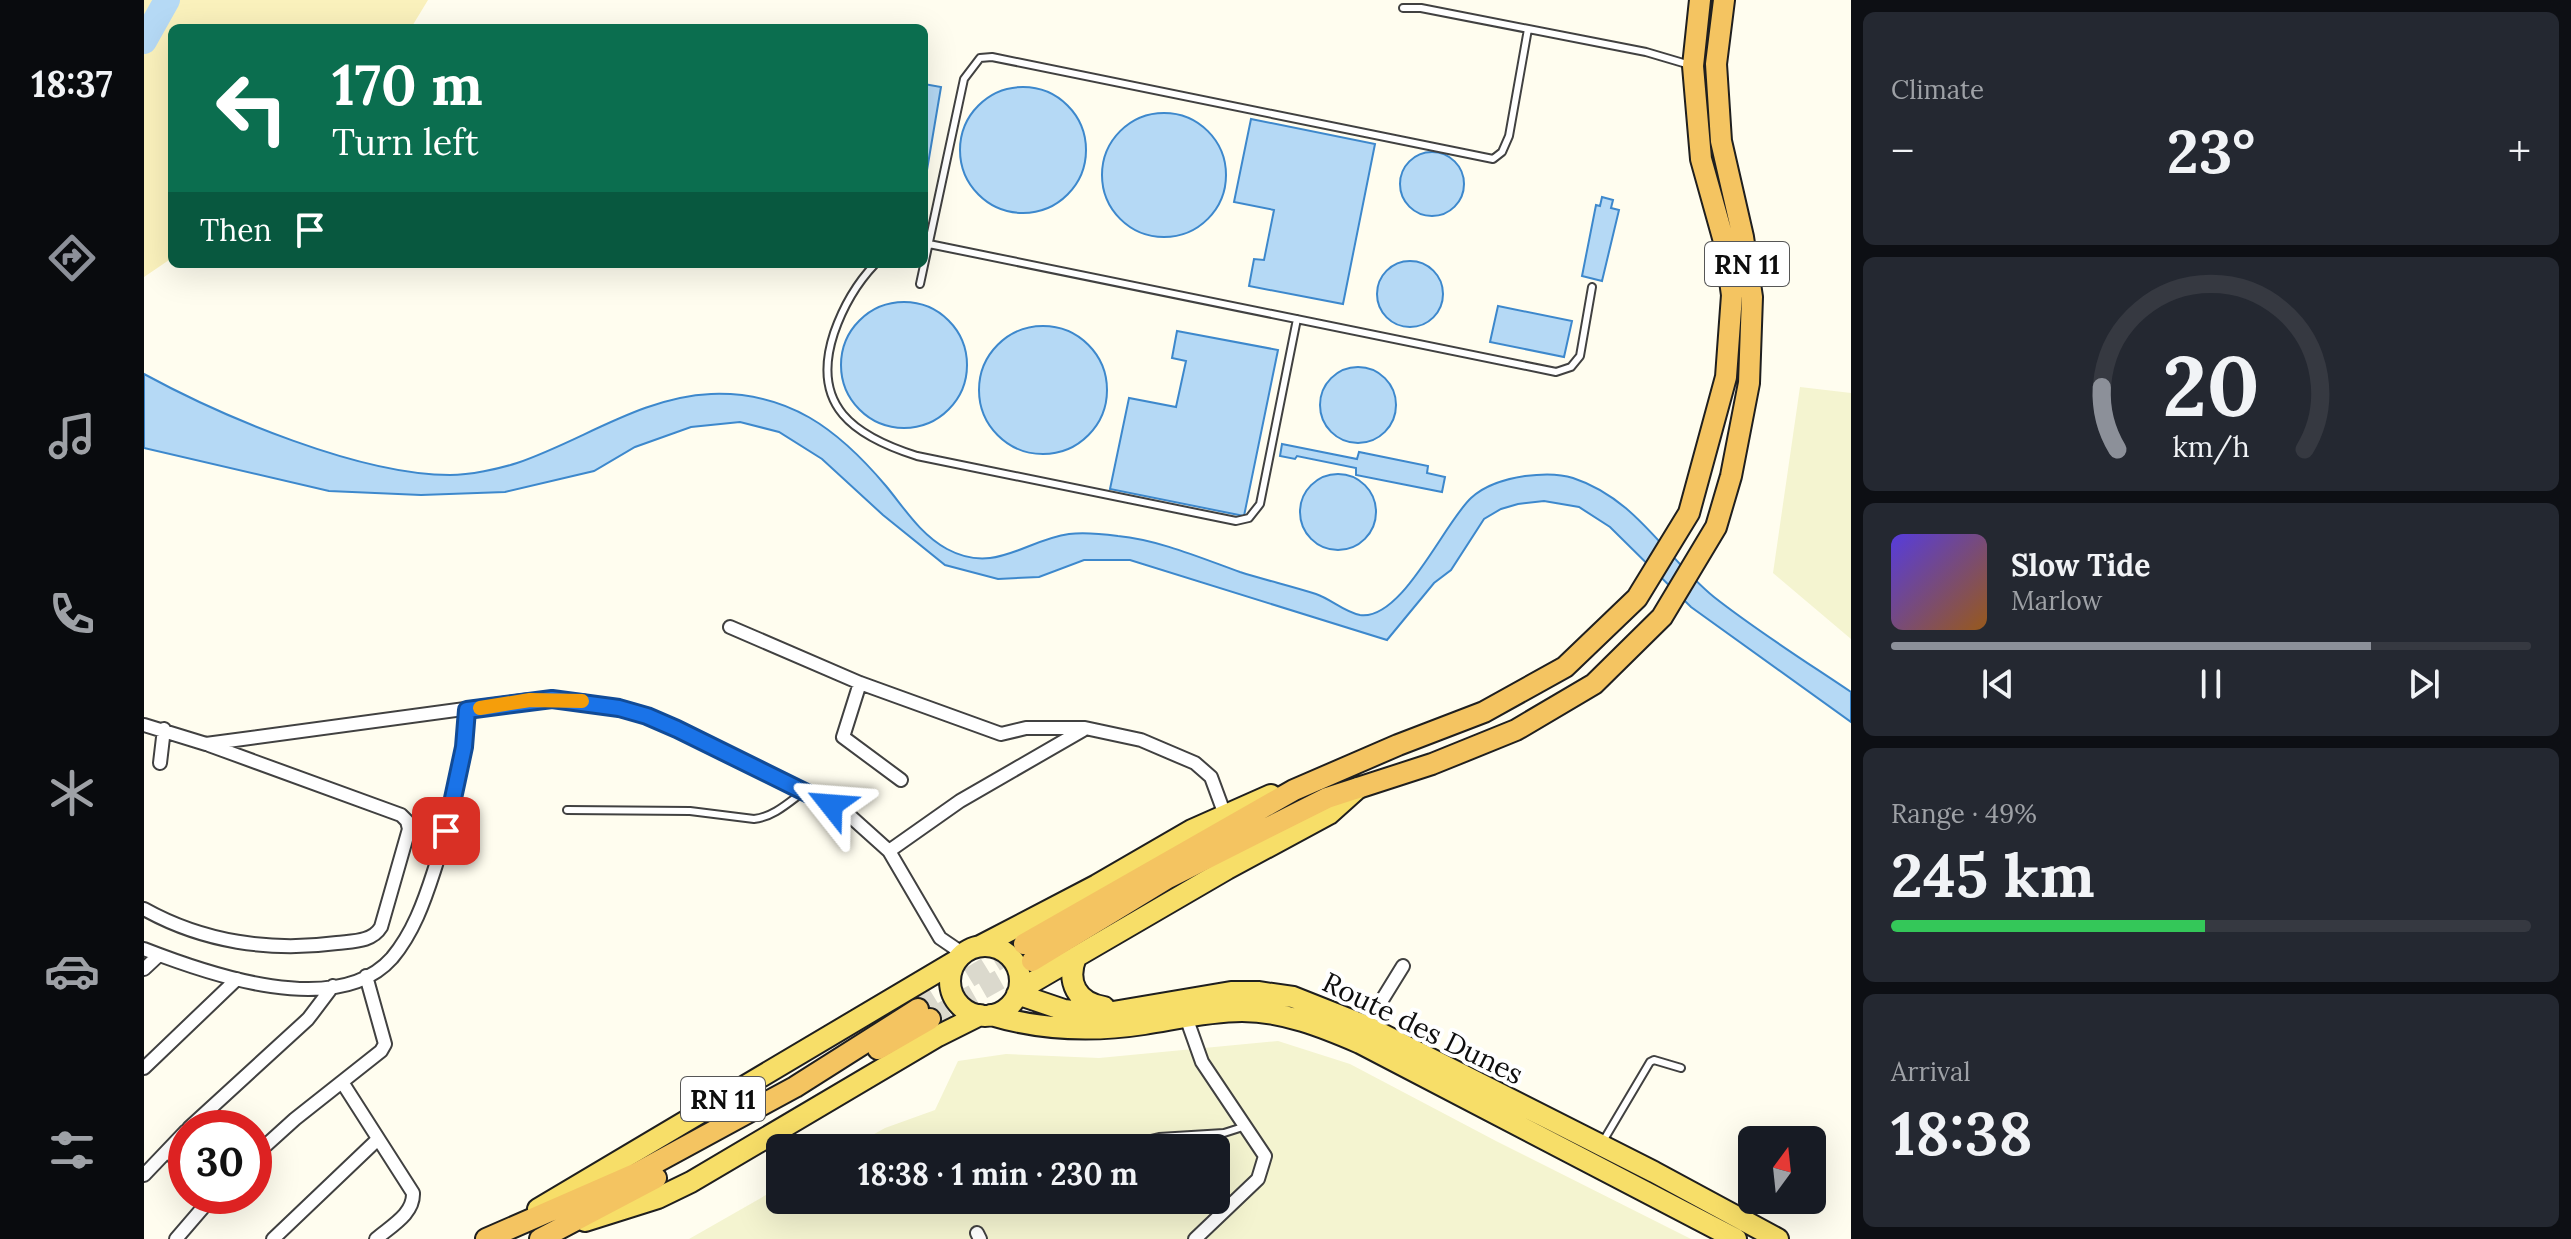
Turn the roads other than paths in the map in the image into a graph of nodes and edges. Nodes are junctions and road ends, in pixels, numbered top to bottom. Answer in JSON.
{"nodes":[{"id":1,"x":1700,"y":0,"type":"edge"},
{"id":2,"x":1724,"y":0,"type":"edge"},
{"id":3,"x":1403,"y":8,"type":"dead end"},
{"id":4,"x":1528,"y":29,"type":"junction"},
{"id":5,"x":1693,"y":66,"type":"junction"},
{"id":6,"x":928,"y":235,"type":"edge"},
{"id":7,"x":928,"y":244,"type":"edge"},
{"id":8,"x":872,"y":268,"type":"edge"},
{"id":9,"x":922,"y":268,"type":"edge"},
{"id":10,"x":920,"y":284,"type":"dead end"},
{"id":11,"x":1592,"y":287,"type":"dead end"},
{"id":12,"x":1297,"y":319,"type":"junction"},
{"id":13,"x":730,"y":627,"type":"dead end"},
{"id":14,"x":860,"y":683,"type":"junction"},
{"id":15,"x":467,"y":710,"type":"junction"},
{"id":16,"x":144,"y":725,"type":"edge"},
{"id":17,"x":1085,"y":728,"type":"junction"},
{"id":18,"x":164,"y":729,"type":"junction"},
{"id":19,"x":225,"y":746,"type":"junction"},
{"id":20,"x":160,"y":763,"type":"dead end"},
{"id":21,"x":901,"y":780,"type":"dead end"},
{"id":22,"x":1361,"y":785,"type":"junction"},
{"id":23,"x":1294,"y":790,"type":"junction"},
{"id":24,"x":804,"y":791,"type":"junction"},
{"id":25,"x":567,"y":810,"type":"dead end"},
{"id":26,"x":1225,"y":815,"type":"junction"},
{"id":27,"x":889,"y":851,"type":"junction"},
{"id":28,"x":144,"y":909,"type":"edge"},
{"id":29,"x":144,"y":949,"type":"edge"},
{"id":30,"x":966,"y":954,"type":"junction"},
{"id":31,"x":159,"y":955,"type":"junction"},
{"id":32,"x":1076,"y":957,"type":"junction"},
{"id":33,"x":1403,"y":966,"type":"dead end"},
{"id":34,"x":144,"y":969,"type":"edge"},
{"id":35,"x":366,"y":976,"type":"junction"},
{"id":36,"x":237,"y":979,"type":"junction"},
{"id":37,"x":333,"y":986,"type":"junction"},
{"id":38,"x":1018,"y":992,"type":"junction"},
{"id":39,"x":1124,"y":1010,"type":"junction"},
{"id":40,"x":985,"y":1015,"type":"junction"},
{"id":41,"x":1186,"y":1017,"type":"junction"},
{"id":42,"x":1366,"y":1026,"type":"junction"},
{"id":43,"x":144,"y":1068,"type":"edge"},
{"id":44,"x":1681,"y":1068,"type":"dead end"},
{"id":45,"x":342,"y":1082,"type":"junction"},
{"id":46,"x":210,"y":1110,"type":"edge"},
{"id":47,"x":1246,"y":1126,"type":"junction"},
{"id":48,"x":1208,"y":1134,"type":"edge"},
{"id":49,"x":378,"y":1139,"type":"junction"},
{"id":50,"x":272,"y":1140,"type":"edge"},
{"id":51,"x":1600,"y":1146,"type":"junction"},
{"id":52,"x":167,"y":1151,"type":"edge"},
{"id":53,"x":144,"y":1175,"type":"edge"},
{"id":54,"x":198,"y":1214,"type":"edge"},
{"id":55,"x":547,"y":1235,"type":"edge"},
{"id":56,"x":489,"y":1237,"type":"edge"},
{"id":57,"x":176,"y":1239,"type":"edge"},
{"id":58,"x":273,"y":1239,"type":"edge"},
{"id":59,"x":376,"y":1239,"type":"edge"},
{"id":60,"x":1195,"y":1239,"type":"edge"},
{"id":61,"x":1736,"y":1239,"type":"edge"},
{"id":62,"x":1778,"y":1239,"type":"edge"}],
"edges":[{"from":1,"to":5,"type":"highway","number":"RN 11"},
{"from":2,"to":22,"type":"highway","number":"RN 11"},
{"from":3,"to":4,"type":"lane"},
{"from":4,"to":5,"type":"lane"},
{"from":4,"to":6,"type":"lane"},
{"from":5,"to":23,"type":"highway","number":"RN 11"},
{"from":7,"to":12,"type":"lane"},
{"from":8,"to":12,"type":"lane"},
{"from":9,"to":10,"type":"lane"},
{"from":11,"to":12,"type":"lane"},
{"from":13,"to":14,"type":"street"},
{"from":14,"to":17,"type":"street"},
{"from":14,"to":21,"type":"street"},
{"from":15,"to":19,"type":"street"},
{"from":15,"to":24,"type":"street"},
{"from":15,"to":35,"type":"street"},
{"from":16,"to":18,"type":"street"},
{"from":17,"to":26,"type":"street"},
{"from":17,"to":27,"type":"street"},
{"from":18,"to":19,"type":"street"},
{"from":18,"to":20,"type":"street"},
{"from":19,"to":28,"type":"street"},
{"from":22,"to":23,"type":"highway","number":"RN 11"},
{"from":22,"to":32,"type":"main road","number":"RN 11"},
{"from":23,"to":26,"type":"main road","number":"RN 11"},
{"from":24,"to":25,"type":"lane"},
{"from":24,"to":27,"type":"street"},
{"from":26,"to":30,"type":"main road","number":"RN 11"},
{"from":27,"to":30,"type":"street"},
{"from":29,"to":31,"type":"street"},
{"from":30,"to":38,"type":"main road"},
{"from":30,"to":40,"type":"main road"},
{"from":30,"to":56,"type":"main road","number":"RN 11"},
{"from":31,"to":34,"type":"street"},
{"from":31,"to":36,"type":"street"},
{"from":32,"to":38,"type":"main road","number":"RN 11"},
{"from":32,"to":39,"type":"main road"},
{"from":33,"to":42,"type":"street"},
{"from":35,"to":37,"type":"street"},
{"from":35,"to":45,"type":"street"},
{"from":36,"to":37,"type":"street"},
{"from":36,"to":43,"type":"street"},
{"from":37,"to":46,"type":"street"},
{"from":38,"to":39,"type":"main road","name":"Route des Dunes"},
{"from":38,"to":40,"type":"main road"},
{"from":39,"to":42,"type":"main road","name":"Route des Dunes"},
{"from":40,"to":41,"type":"main road","name":"Route des Dunes"},
{"from":40,"to":55,"type":"main road","number":"RN 11"},
{"from":41,"to":47,"type":"street"},
{"from":41,"to":61,"type":"main road","name":"Route des Dunes"},
{"from":42,"to":51,"type":"main road","name":"Route des Dunes"},
{"from":44,"to":51,"type":"lane"},
{"from":45,"to":49,"type":"street"},
{"from":45,"to":50,"type":"street"},
{"from":47,"to":48,"type":"lane"},
{"from":47,"to":60,"type":"street"},
{"from":49,"to":58,"type":"street"},
{"from":49,"to":59,"type":"street"},
{"from":51,"to":62,"type":"main road","name":"Route des Dunes"},
{"from":52,"to":53,"type":"street"},
{"from":54,"to":57,"type":"street"},
{"from":55,"to":56,"type":"highway","number":"RN 11"}]}
